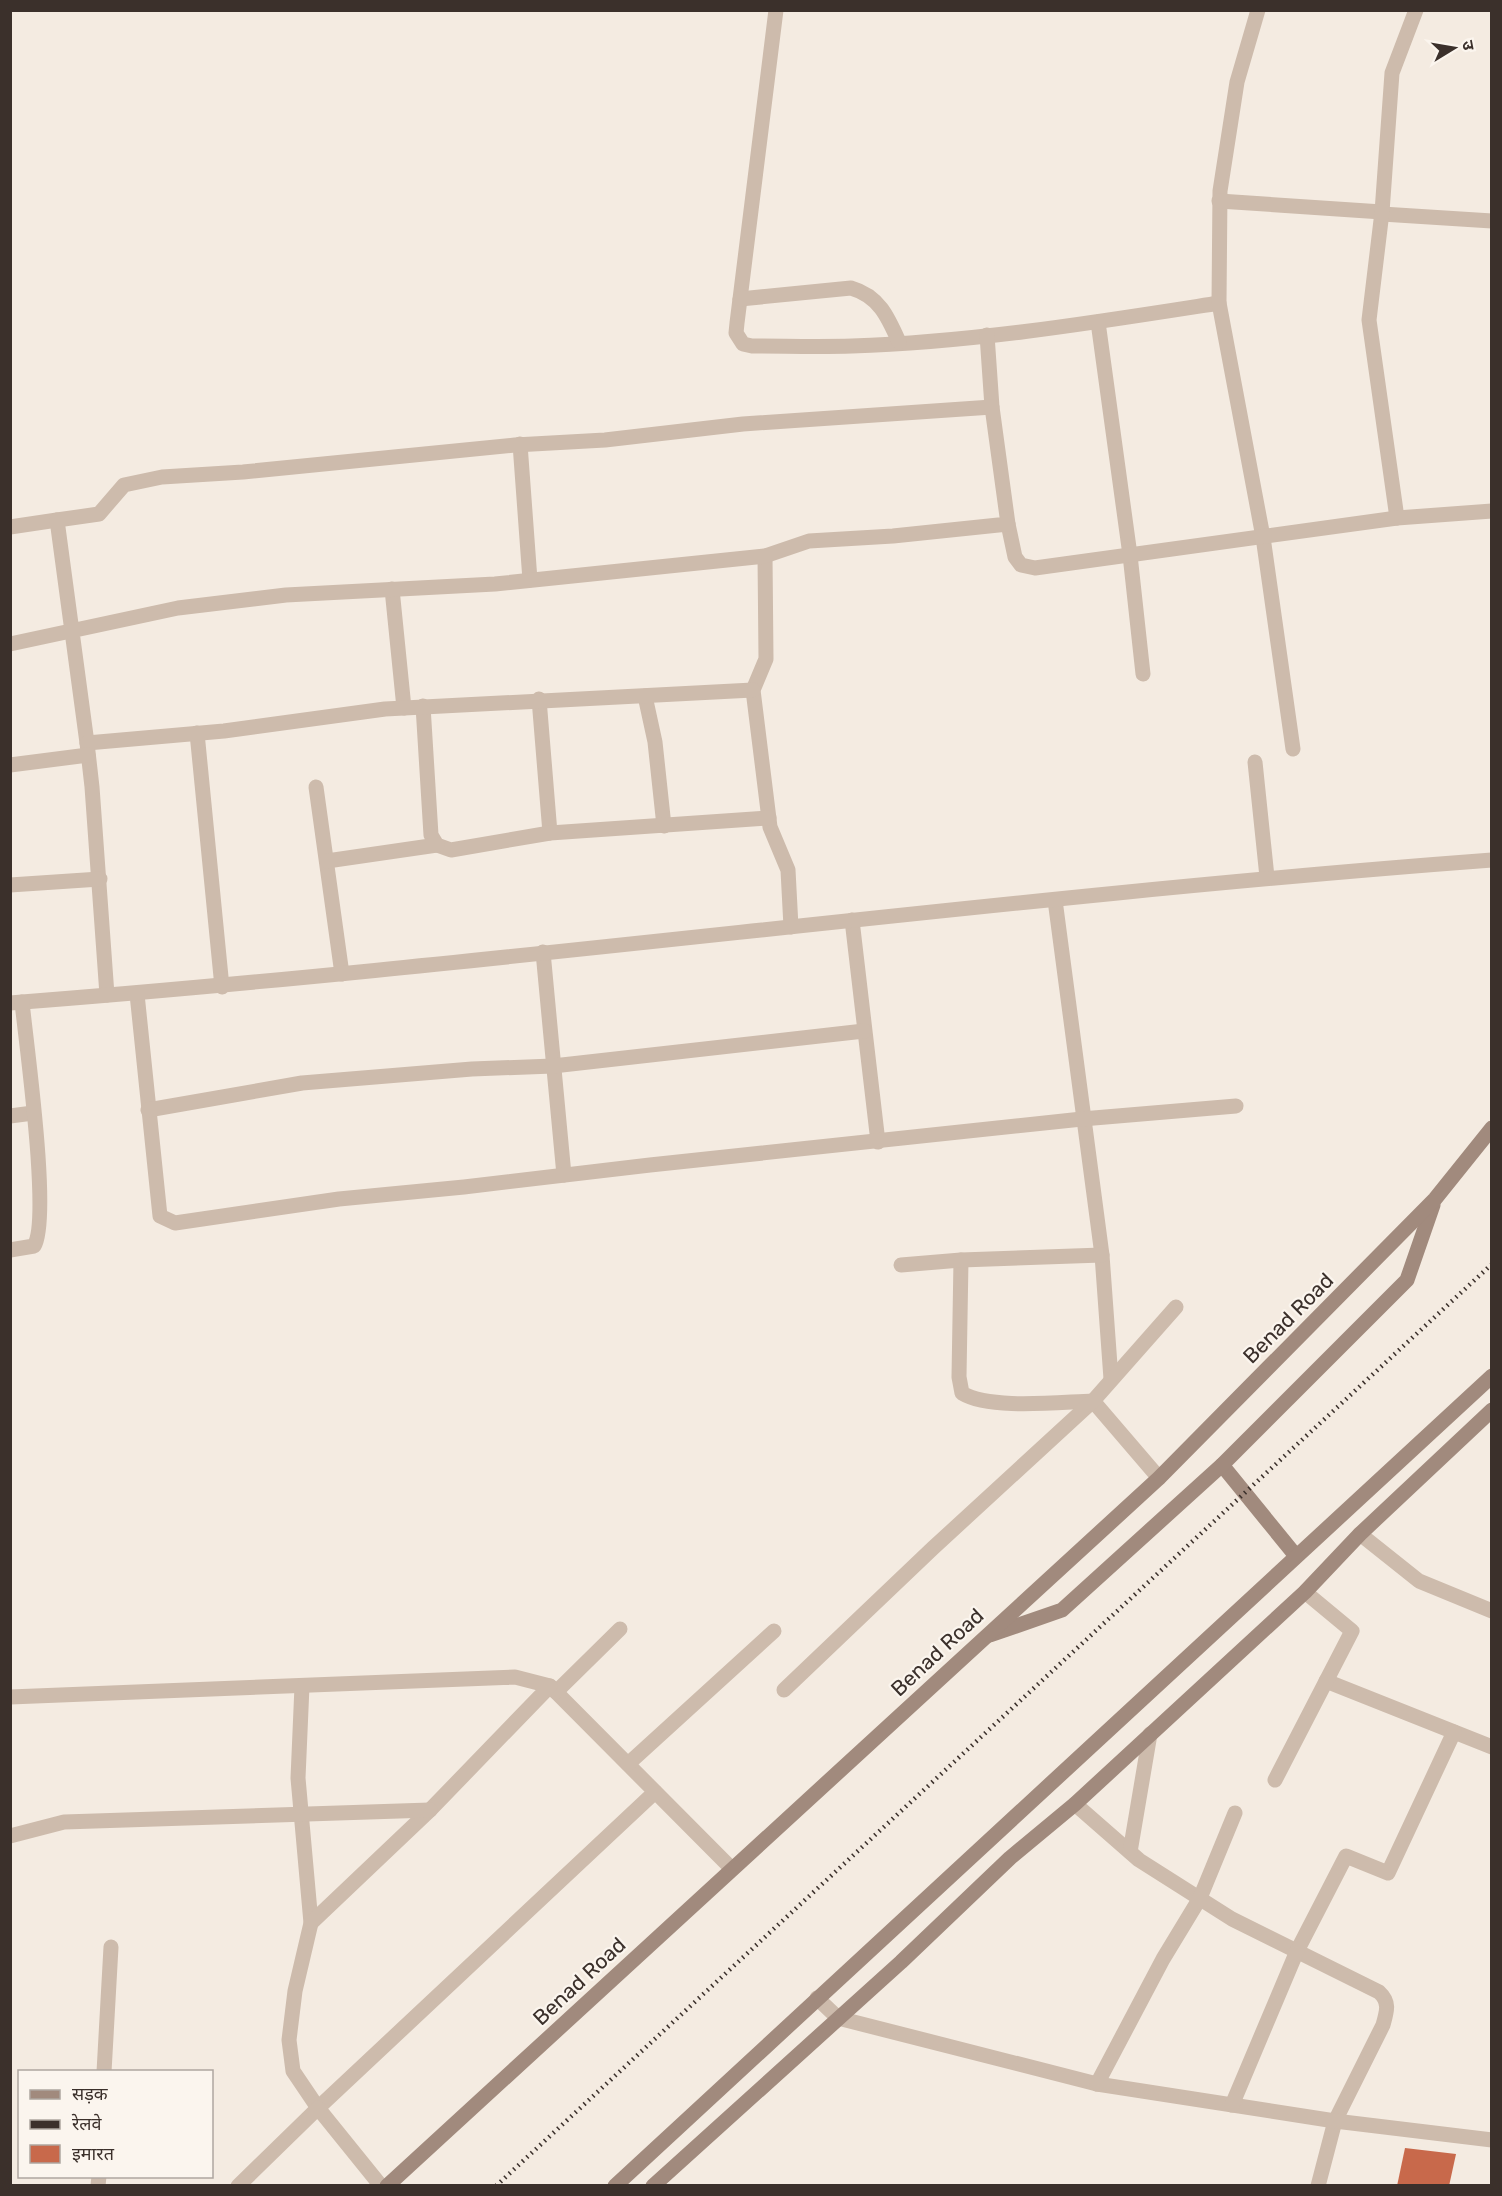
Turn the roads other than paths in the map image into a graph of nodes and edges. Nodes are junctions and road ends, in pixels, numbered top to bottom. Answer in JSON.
{"nodes":[{"id":1,"x":776,"y":10,"type":"edge"},
{"id":2,"x":1258,"y":10,"type":"edge"},
{"id":3,"x":1416,"y":10,"type":"edge"},
{"id":4,"x":1219,"y":201,"type":"junction"},
{"id":5,"x":1382,"y":213,"type":"junction"},
{"id":6,"x":1491,"y":221,"type":"edge"},
{"id":7,"x":740,"y":299,"type":"junction"},
{"id":8,"x":1219,"y":303,"type":"junction"},
{"id":9,"x":1098,"y":322,"type":"junction"},
{"id":10,"x":987,"y":335,"type":"junction"},
{"id":11,"x":899,"y":342,"type":"junction"},
{"id":12,"x":992,"y":407,"type":"junction"},
{"id":13,"x":520,"y":444,"type":"junction"},
{"id":14,"x":1491,"y":511,"type":"edge"},
{"id":15,"x":1397,"y":518,"type":"junction"},
{"id":16,"x":57,"y":520,"type":"junction"},
{"id":17,"x":1008,"y":524,"type":"junction"},
{"id":18,"x":10,"y":527,"type":"edge"},
{"id":19,"x":1263,"y":537,"type":"junction"},
{"id":20,"x":1130,"y":555,"type":"junction"},
{"id":21,"x":765,"y":556,"type":"junction"},
{"id":22,"x":530,"y":580,"type":"junction"},
{"id":23,"x":392,"y":589,"type":"junction"},
{"id":24,"x":72,"y":632,"type":"junction"},
{"id":25,"x":10,"y":644,"type":"edge"},
{"id":26,"x":1143,"y":674,"type":"dead end"},
{"id":27,"x":753,"y":690,"type":"junction"},
{"id":28,"x":645,"y":696,"type":"junction"},
{"id":29,"x":538,"y":699,"type":"junction"},
{"id":30,"x":423,"y":706,"type":"junction"},
{"id":31,"x":404,"y":708,"type":"junction"},
{"id":32,"x":197,"y":733,"type":"junction"},
{"id":33,"x":87,"y":749,"type":"junction"},
{"id":34,"x":1293,"y":749,"type":"dead end"},
{"id":35,"x":1255,"y":762,"type":"dead end"},
{"id":36,"x":10,"y":765,"type":"edge"},
{"id":37,"x":316,"y":787,"type":"dead end"},
{"id":38,"x":769,"y":818,"type":"junction"},
{"id":39,"x":664,"y":826,"type":"junction"},
{"id":40,"x":550,"y":833,"type":"junction"},
{"id":41,"x":437,"y":845,"type":"junction"},
{"id":42,"x":1491,"y":860,"type":"edge"},
{"id":43,"x":327,"y":861,"type":"junction"},
{"id":44,"x":1267,"y":878,"type":"junction"},
{"id":45,"x":100,"y":879,"type":"junction"},
{"id":46,"x":10,"y":885,"type":"edge"},
{"id":47,"x":1055,"y":900,"type":"junction"},
{"id":48,"x":852,"y":920,"type":"junction"},
{"id":49,"x":791,"y":927,"type":"junction"},
{"id":50,"x":543,"y":952,"type":"junction"},
{"id":51,"x":342,"y":974,"type":"junction"},
{"id":52,"x":222,"y":987,"type":"junction"},
{"id":53,"x":137,"y":994,"type":"junction"},
{"id":54,"x":108,"y":995,"type":"junction"},
{"id":55,"x":16,"y":1002,"type":"edge"},
{"id":56,"x":864,"y":1031,"type":"junction"},
{"id":57,"x":553,"y":1066,"type":"junction"},
{"id":58,"x":1236,"y":1106,"type":"dead end"},
{"id":59,"x":148,"y":1110,"type":"junction"},
{"id":60,"x":33,"y":1113,"type":"junction"},
{"id":61,"x":10,"y":1116,"type":"edge"},
{"id":62,"x":1082,"y":1119,"type":"junction"},
{"id":63,"x":1491,"y":1128,"type":"edge"},
{"id":64,"x":878,"y":1142,"type":"junction"},
{"id":65,"x":564,"y":1175,"type":"junction"},
{"id":66,"x":1436,"y":1200,"type":"junction"},
{"id":67,"x":10,"y":1250,"type":"edge"},
{"id":68,"x":1102,"y":1255,"type":"junction"},
{"id":69,"x":961,"y":1260,"type":"junction"},
{"id":70,"x":901,"y":1265,"type":"dead end"},
{"id":71,"x":1176,"y":1307,"type":"dead end"},
{"id":72,"x":1491,"y":1376,"type":"edge"},
{"id":73,"x":1112,"y":1379,"type":"junction"},
{"id":74,"x":1093,"y":1401,"type":"junction"},
{"id":75,"x":1491,"y":1410,"type":"edge"},
{"id":76,"x":1222,"y":1465,"type":"junction"},
{"id":77,"x":1159,"y":1478,"type":"junction"},
{"id":78,"x":1360,"y":1534,"type":"junction"},
{"id":79,"x":1296,"y":1557,"type":"junction"},
{"id":80,"x":1305,"y":1592,"type":"junction"},
{"id":81,"x":1491,"y":1611,"type":"edge"},
{"id":82,"x":620,"y":1629,"type":"dead end"},
{"id":83,"x":774,"y":1631,"type":"dead end"},
{"id":84,"x":984,"y":1637,"type":"junction"},
{"id":85,"x":1326,"y":1681,"type":"junction"},
{"id":86,"x":302,"y":1686,"type":"junction"},
{"id":87,"x":553,"y":1689,"type":"junction"},
{"id":88,"x":784,"y":1690,"type":"dead end"},
{"id":89,"x":10,"y":1697,"type":"edge"},
{"id":90,"x":1454,"y":1732,"type":"junction"},
{"id":91,"x":1150,"y":1734,"type":"junction"},
{"id":92,"x":1491,"y":1747,"type":"edge"},
{"id":93,"x":628,"y":1764,"type":"junction"},
{"id":94,"x":1275,"y":1780,"type":"dead end"},
{"id":95,"x":655,"y":1792,"type":"junction"},
{"id":96,"x":1075,"y":1803,"type":"junction"},
{"id":97,"x":430,"y":1810,"type":"junction"},
{"id":98,"x":1235,"y":1813,"type":"dead end"},
{"id":99,"x":302,"y":1814,"type":"junction"},
{"id":100,"x":10,"y":1836,"type":"edge"},
{"id":101,"x":1130,"y":1852,"type":"junction"},
{"id":102,"x":732,"y":1869,"type":"junction"},
{"id":103,"x":1200,"y":1898,"type":"junction"},
{"id":104,"x":311,"y":1923,"type":"junction"},
{"id":105,"x":111,"y":1947,"type":"dead end"},
{"id":106,"x":1297,"y":1951,"type":"junction"},
{"id":107,"x":818,"y":1998,"type":"junction"},
{"id":108,"x":838,"y":2018,"type":"junction"},
{"id":109,"x":105,"y":2070,"type":"edge"},
{"id":110,"x":1097,"y":2084,"type":"junction"},
{"id":111,"x":1232,"y":2105,"type":"junction"},
{"id":112,"x":318,"y":2108,"type":"junction"},
{"id":113,"x":1335,"y":2121,"type":"junction"},
{"id":114,"x":1491,"y":2140,"type":"edge"},
{"id":115,"x":238,"y":2186,"type":"edge"},
{"id":116,"x":381,"y":2186,"type":"edge"},
{"id":117,"x":387,"y":2186,"type":"edge"},
{"id":118,"x":615,"y":2186,"type":"edge"},
{"id":119,"x":653,"y":2186,"type":"edge"},
{"id":120,"x":1318,"y":2186,"type":"edge"}],
"edges":[{"from":1,"to":7,"type":"street"},
{"from":2,"to":4,"type":"street"},
{"from":3,"to":5,"type":"street"},
{"from":4,"to":5,"type":"street"},
{"from":4,"to":8,"type":"street"},
{"from":5,"to":6,"type":"street"},
{"from":5,"to":15,"type":"street"},
{"from":7,"to":11,"type":"street"},
{"from":7,"to":11,"type":"street"},
{"from":8,"to":9,"type":"street"},
{"from":8,"to":19,"type":"street"},
{"from":9,"to":10,"type":"street"},
{"from":9,"to":20,"type":"street"},
{"from":10,"to":11,"type":"street"},
{"from":10,"to":12,"type":"street"},
{"from":12,"to":13,"type":"street"},
{"from":12,"to":17,"type":"street"},
{"from":13,"to":16,"type":"street"},
{"from":13,"to":22,"type":"street"},
{"from":14,"to":15,"type":"street"},
{"from":15,"to":19,"type":"street"},
{"from":16,"to":18,"type":"street"},
{"from":16,"to":24,"type":"street"},
{"from":17,"to":20,"type":"street"},
{"from":17,"to":21,"type":"street"},
{"from":19,"to":20,"type":"street"},
{"from":19,"to":34,"type":"street"},
{"from":20,"to":26,"type":"street"},
{"from":21,"to":22,"type":"street"},
{"from":21,"to":27,"type":"street"},
{"from":22,"to":23,"type":"street"},
{"from":23,"to":24,"type":"street"},
{"from":23,"to":31,"type":"street"},
{"from":24,"to":25,"type":"street"},
{"from":24,"to":33,"type":"street"},
{"from":27,"to":28,"type":"street"},
{"from":27,"to":38,"type":"street"},
{"from":28,"to":29,"type":"street"},
{"from":28,"to":39,"type":"street"},
{"from":29,"to":30,"type":"street"},
{"from":29,"to":40,"type":"street"},
{"from":30,"to":31,"type":"street"},
{"from":30,"to":41,"type":"street"},
{"from":31,"to":32,"type":"street"},
{"from":32,"to":33,"type":"street"},
{"from":32,"to":52,"type":"street"},
{"from":33,"to":36,"type":"street"},
{"from":33,"to":45,"type":"street"},
{"from":35,"to":44,"type":"street"},
{"from":37,"to":43,"type":"street"},
{"from":38,"to":39,"type":"street"},
{"from":38,"to":49,"type":"street"},
{"from":39,"to":40,"type":"street"},
{"from":40,"to":41,"type":"street"},
{"from":41,"to":43,"type":"street"},
{"from":42,"to":44,"type":"street"},
{"from":43,"to":51,"type":"street"},
{"from":44,"to":47,"type":"street"},
{"from":45,"to":46,"type":"street"},
{"from":45,"to":54,"type":"street"},
{"from":47,"to":48,"type":"street"},
{"from":47,"to":62,"type":"street"},
{"from":48,"to":49,"type":"street"},
{"from":48,"to":56,"type":"street"},
{"from":49,"to":50,"type":"street"},
{"from":50,"to":51,"type":"street"},
{"from":50,"to":57,"type":"street"},
{"from":51,"to":52,"type":"street"},
{"from":52,"to":53,"type":"street"},
{"from":53,"to":54,"type":"street"},
{"from":53,"to":59,"type":"street"},
{"from":54,"to":55,"type":"street"},
{"from":55,"to":60,"type":"street"},
{"from":56,"to":57,"type":"street"},
{"from":56,"to":64,"type":"street"},
{"from":57,"to":59,"type":"street"},
{"from":57,"to":65,"type":"street"},
{"from":58,"to":62,"type":"street"},
{"from":59,"to":65,"type":"street"},
{"from":60,"to":61,"type":"street"},
{"from":60,"to":67,"type":"street"},
{"from":62,"to":64,"type":"street"},
{"from":62,"to":68,"type":"street"},
{"from":63,"to":66,"type":"street","name":"Benad Road"},
{"from":64,"to":65,"type":"street"},
{"from":66,"to":76,"type":"street"},
{"from":66,"to":77,"type":"street","name":"Benad Road"},
{"from":68,"to":69,"type":"street"},
{"from":68,"to":73,"type":"street"},
{"from":69,"to":70,"type":"street"},
{"from":69,"to":74,"type":"street"},
{"from":71,"to":73,"type":"street"},
{"from":72,"to":79,"type":"street"},
{"from":73,"to":74,"type":"street"},
{"from":74,"to":77,"type":"street"},
{"from":74,"to":88,"type":"street"},
{"from":75,"to":78,"type":"street"},
{"from":76,"to":79,"type":"street"},
{"from":76,"to":84,"type":"street"},
{"from":77,"to":84,"type":"street","name":"Benad Road"},
{"from":78,"to":80,"type":"street"},
{"from":78,"to":81,"type":"street"},
{"from":79,"to":107,"type":"street"},
{"from":80,"to":85,"type":"street"},
{"from":80,"to":91,"type":"street"},
{"from":82,"to":87,"type":"street"},
{"from":83,"to":93,"type":"street"},
{"from":84,"to":102,"type":"street","name":"Benad Road"},
{"from":85,"to":90,"type":"street"},
{"from":85,"to":94,"type":"street"},
{"from":86,"to":87,"type":"street"},
{"from":86,"to":89,"type":"street"},
{"from":86,"to":99,"type":"street"},
{"from":87,"to":93,"type":"street"},
{"from":87,"to":97,"type":"street"},
{"from":90,"to":92,"type":"street"},
{"from":90,"to":106,"type":"street"},
{"from":91,"to":96,"type":"street"},
{"from":91,"to":101,"type":"street"},
{"from":93,"to":95,"type":"street"},
{"from":95,"to":102,"type":"street"},
{"from":95,"to":112,"type":"street"},
{"from":96,"to":101,"type":"street"},
{"from":96,"to":108,"type":"street"},
{"from":97,"to":99,"type":"street"},
{"from":97,"to":104,"type":"street"},
{"from":98,"to":103,"type":"street"},
{"from":99,"to":100,"type":"street"},
{"from":99,"to":104,"type":"street"},
{"from":101,"to":103,"type":"street"},
{"from":102,"to":117,"type":"street","name":"Benad Road"},
{"from":103,"to":106,"type":"street"},
{"from":103,"to":110,"type":"street"},
{"from":104,"to":112,"type":"street"},
{"from":105,"to":109,"type":"street"},
{"from":106,"to":111,"type":"street"},
{"from":106,"to":113,"type":"street"},
{"from":107,"to":108,"type":"street"},
{"from":107,"to":118,"type":"street"},
{"from":108,"to":110,"type":"street"},
{"from":108,"to":119,"type":"street"},
{"from":110,"to":111,"type":"street"},
{"from":111,"to":113,"type":"street"},
{"from":112,"to":115,"type":"street"},
{"from":112,"to":116,"type":"street"},
{"from":113,"to":114,"type":"street"},
{"from":113,"to":120,"type":"street"}]}
